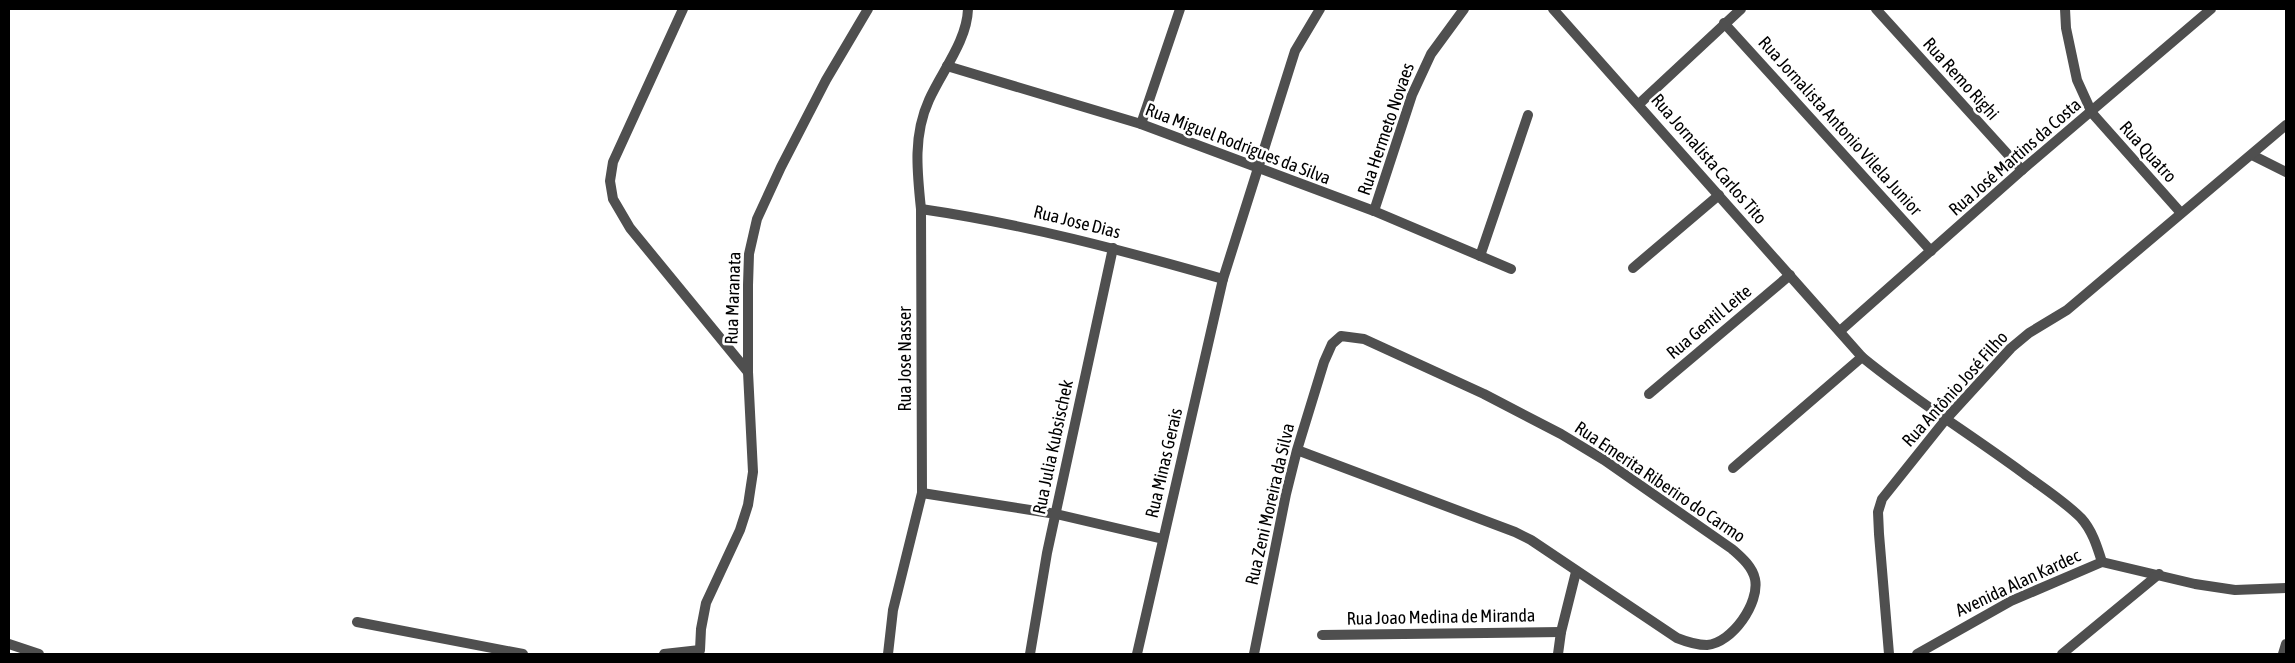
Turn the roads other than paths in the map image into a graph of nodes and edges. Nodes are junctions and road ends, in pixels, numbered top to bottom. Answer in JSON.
{"nodes":[{"id":1,"x":683,"y":9,"type":"edge"},
{"id":2,"x":868,"y":9,"type":"edge"},
{"id":3,"x":968,"y":9,"type":"edge"},
{"id":4,"x":1180,"y":9,"type":"edge"},
{"id":5,"x":1320,"y":9,"type":"edge"},
{"id":6,"x":1464,"y":9,"type":"edge"},
{"id":7,"x":1553,"y":9,"type":"edge"},
{"id":8,"x":1741,"y":9,"type":"edge"},
{"id":9,"x":1876,"y":9,"type":"edge"},
{"id":10,"x":2065,"y":9,"type":"edge"},
{"id":11,"x":2211,"y":9,"type":"edge"},
{"id":12,"x":1724,"y":23,"type":"junction"},
{"id":13,"x":947,"y":66,"type":"junction"},
{"id":14,"x":1639,"y":104,"type":"junction"},
{"id":15,"x":2092,"y":113,"type":"junction"},
{"id":16,"x":1528,"y":115,"type":"dead end"},
{"id":17,"x":1141,"y":124,"type":"junction"},
{"id":18,"x":2286,"y":125,"type":"edge"},
{"id":19,"x":2252,"y":155,"type":"junction"},
{"id":20,"x":1256,"y":169,"type":"junction"},
{"id":21,"x":2022,"y":170,"type":"junction"},
{"id":22,"x":2286,"y":172,"type":"edge"},
{"id":23,"x":1719,"y":195,"type":"junction"},
{"id":24,"x":921,"y":209,"type":"junction"},
{"id":25,"x":1374,"y":212,"type":"junction"},
{"id":26,"x":2181,"y":213,"type":"junction"},
{"id":27,"x":1113,"y":248,"type":"junction"},
{"id":28,"x":1931,"y":250,"type":"junction"},
{"id":29,"x":1480,"y":256,"type":"junction"},
{"id":30,"x":1632,"y":268,"type":"dead end"},
{"id":31,"x":1511,"y":269,"type":"dead end"},
{"id":32,"x":1790,"y":275,"type":"junction"},
{"id":33,"x":1223,"y":279,"type":"junction"},
{"id":34,"x":1840,"y":331,"type":"junction"},
{"id":35,"x":1862,"y":357,"type":"junction"},
{"id":36,"x":1324,"y":362,"type":"joint"},
{"id":37,"x":748,"y":372,"type":"junction"},
{"id":38,"x":1650,"y":394,"type":"dead end"},
{"id":39,"x":1946,"y":419,"type":"junction"},
{"id":40,"x":1297,"y":450,"type":"junction"},
{"id":41,"x":1733,"y":468,"type":"dead end"},
{"id":42,"x":922,"y":494,"type":"junction"},
{"id":43,"x":1056,"y":514,"type":"junction"},
{"id":44,"x":1163,"y":539,"type":"junction"},
{"id":45,"x":2102,"y":562,"type":"junction"},
{"id":46,"x":1576,"y":572,"type":"junction"},
{"id":47,"x":2159,"y":574,"type":"junction"},
{"id":48,"x":2286,"y":588,"type":"edge"},
{"id":49,"x":356,"y":622,"type":"dead end"},
{"id":50,"x":1561,"y":632,"type":"junction"},
{"id":51,"x":1322,"y":635,"type":"dead end"},
{"id":52,"x":9,"y":644,"type":"edge"},
{"id":53,"x":2286,"y":644,"type":"edge"},
{"id":54,"x":701,"y":652,"type":"edge"},
{"id":55,"x":39,"y":654,"type":"edge"},
{"id":56,"x":523,"y":654,"type":"edge"},
{"id":57,"x":664,"y":654,"type":"edge"},
{"id":58,"x":888,"y":654,"type":"edge"},
{"id":59,"x":1030,"y":654,"type":"edge"},
{"id":60,"x":1137,"y":654,"type":"edge"},
{"id":61,"x":1254,"y":654,"type":"edge"},
{"id":62,"x":1558,"y":654,"type":"edge"},
{"id":63,"x":1889,"y":654,"type":"edge"},
{"id":64,"x":1917,"y":654,"type":"edge"},
{"id":65,"x":2062,"y":654,"type":"edge"},
{"id":66,"x":2283,"y":654,"type":"edge"}],
"edges":[{"from":1,"to":37,"type":"street"},
{"from":2,"to":37,"type":"street","name":"Rua Maranata"},
{"from":3,"to":13,"type":"street","name":"Rua Jose Nasser"},
{"from":4,"to":17,"type":"street"},
{"from":5,"to":20,"type":"street","name":"Rua Minas Gerais"},
{"from":6,"to":25,"type":"street","name":"Rua Hermeto Novaes"},
{"from":7,"to":14,"type":"street","name":"Rua Jornalista Carlos Tito"},
{"from":8,"to":12,"type":"street"},
{"from":9,"to":21,"type":"street","name":"Rua Remo Righi"},
{"from":10,"to":15,"type":"street","name":"Rua Quatro"},
{"from":11,"to":15,"type":"street","name":"Rua José Martins da Costa"},
{"from":12,"to":14,"type":"street"},
{"from":12,"to":28,"type":"street","name":"Rua Jornalista Antonio Vilela Junior"},
{"from":13,"to":17,"type":"street","name":"Rua Miguel Rodrigues da Silva"},
{"from":13,"to":24,"type":"street","name":"Rua Jose Nasser"},
{"from":14,"to":23,"type":"street","name":"Rua Jornalista Carlos Tito"},
{"from":15,"to":21,"type":"street","name":"Rua José Martins da Costa"},
{"from":15,"to":26,"type":"street","name":"Rua Quatro"},
{"from":16,"to":29,"type":"street"},
{"from":17,"to":20,"type":"street","name":"Rua Miguel Rodrigues da Silva"},
{"from":18,"to":19,"type":"street","name":"Rua Antônio José Filho"},
{"from":19,"to":22,"type":"street"},
{"from":19,"to":26,"type":"street","name":"Rua Antônio José Filho"},
{"from":20,"to":25,"type":"street","name":"Rua Miguel Rodrigues da Silva"},
{"from":20,"to":33,"type":"street","name":"Rua Minas Gerais"},
{"from":21,"to":28,"type":"street","name":"Rua José Martins da Costa"},
{"from":23,"to":30,"type":"street"},
{"from":23,"to":32,"type":"street","name":"Rua Jornalista Carlos Tito"},
{"from":24,"to":27,"type":"street","name":"Rua Jose Dias"},
{"from":24,"to":42,"type":"street","name":"Rua Jose Nasser"},
{"from":25,"to":29,"type":"street","name":"Rua Miguel Rodrigues da Silva"},
{"from":26,"to":39,"type":"street","name":"Rua Antônio José Filho"},
{"from":27,"to":33,"type":"street","name":"Rua Jose Dias"},
{"from":27,"to":43,"type":"street","name":"Rua Julia Kubsischek"},
{"from":28,"to":34,"type":"street","name":"Rua José Martins da Costa"},
{"from":29,"to":31,"type":"street","name":"Rua Miguel Rodrigues da Silva"},
{"from":32,"to":34,"type":"street","name":"Rua Jornalista Carlos Tito"},
{"from":32,"to":38,"type":"street","name":"Rua Gentil Leite"},
{"from":33,"to":44,"type":"street","name":"Rua Minas Gerais"},
{"from":34,"to":35,"type":"street","name":"Rua Jornalista Carlos Tito"},
{"from":35,"to":39,"type":"street","name":"Rua Jornalista Carlos Tito"},
{"from":35,"to":41,"type":"street"},
{"from":36,"to":40,"type":"street","name":"Rua Zeni Moreira da Silva"},
{"from":36,"to":46,"type":"street","name":"Rua Emerita Riberiro do Carmo"},
{"from":37,"to":54,"type":"street","name":"Rua Maranata"},
{"from":39,"to":45,"type":"street","name":"Rua Jornalista Carlos Tito"},
{"from":39,"to":63,"type":"street","name":"Rua Antônio José Filho"},
{"from":40,"to":46,"type":"street","name":"Rua Emerita Riberiro do Carmo"},
{"from":40,"to":61,"type":"street","name":"Rua Zeni Moreira da Silva"},
{"from":42,"to":43,"type":"street"},
{"from":42,"to":58,"type":"street","name":"Rua Jose Nasser"},
{"from":43,"to":44,"type":"street"},
{"from":43,"to":59,"type":"street","name":"Rua Julia Kubsischek"},
{"from":44,"to":60,"type":"street","name":"Rua Minas Gerais"},
{"from":45,"to":47,"type":"street","name":"Avenida Alan Kardec"},
{"from":45,"to":64,"type":"street","name":"Avenida Alan Kardec"},
{"from":46,"to":50,"type":"street"},
{"from":47,"to":48,"type":"street","name":"Avenida Alan Kardec"},
{"from":47,"to":65,"type":"street"},
{"from":49,"to":56,"type":"street"},
{"from":50,"to":51,"type":"street","name":"Rua Joao Medina de Miranda"},
{"from":50,"to":62,"type":"street"},
{"from":52,"to":55,"type":"street"},
{"from":53,"to":66,"type":"street"},
{"from":54,"to":57,"type":"street"}]}
